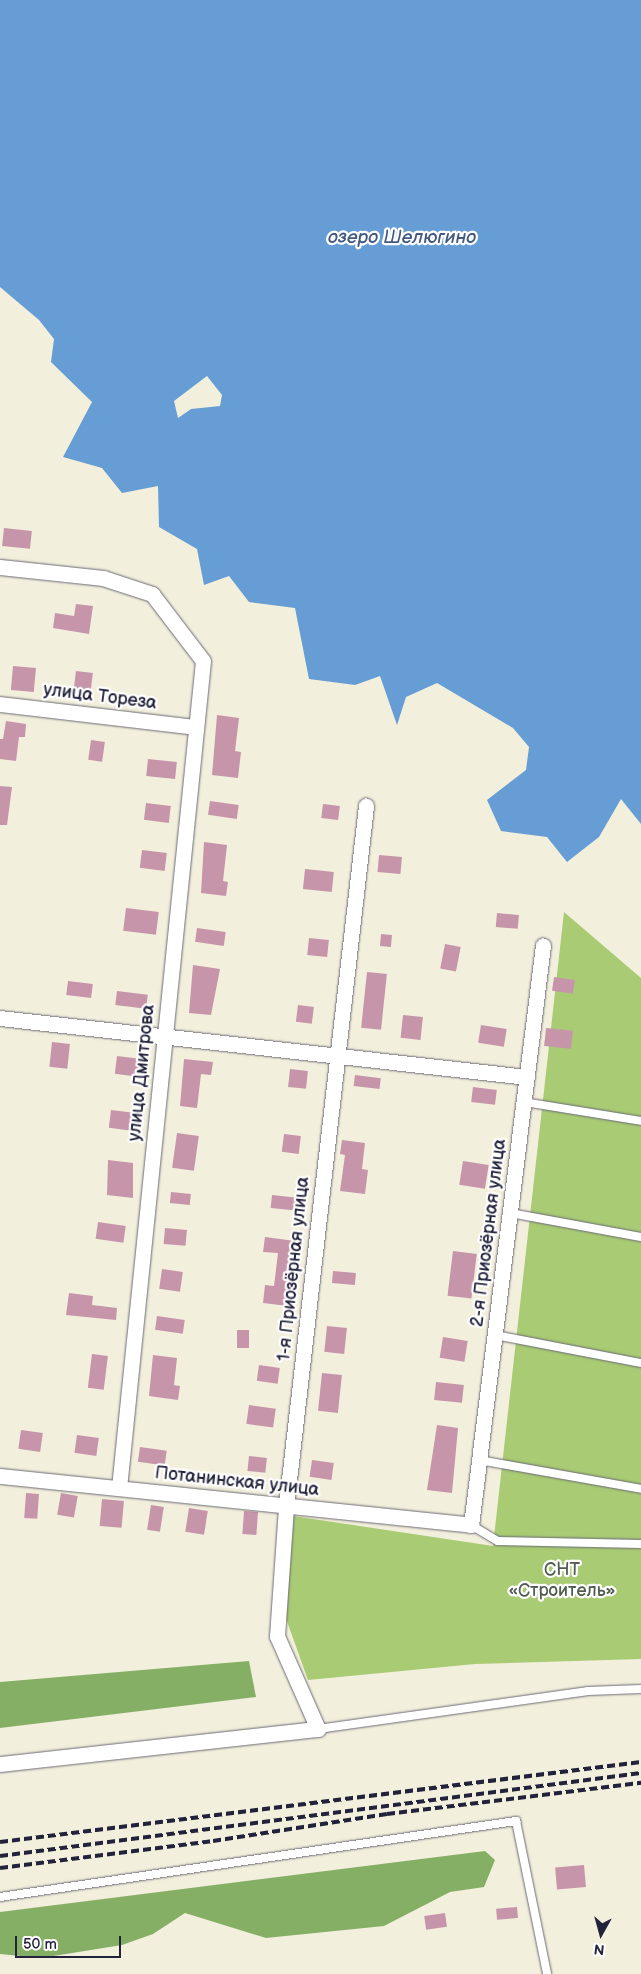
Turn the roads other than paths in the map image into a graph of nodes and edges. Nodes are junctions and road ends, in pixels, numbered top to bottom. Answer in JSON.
{"nodes":[{"id":1,"x":0,"y":567,"type":"edge"},
{"id":2,"x":0,"y":704,"type":"edge"},
{"id":3,"x":196,"y":727,"type":"junction"},
{"id":4,"x":366,"y":806,"type":"dead end"},
{"id":5,"x":543,"y":945,"type":"dead end"},
{"id":6,"x":0,"y":1018,"type":"edge"},
{"id":7,"x":165,"y":1036,"type":"junction"},
{"id":8,"x":337,"y":1056,"type":"junction"},
{"id":9,"x":527,"y":1077,"type":"junction"},
{"id":10,"x":524,"y":1102,"type":"junction"},
{"id":11,"x":641,"y":1121,"type":"edge"},
{"id":12,"x":510,"y":1213,"type":"junction"},
{"id":13,"x":641,"y":1237,"type":"edge"},
{"id":14,"x":495,"y":1335,"type":"junction"},
{"id":15,"x":641,"y":1363,"type":"edge"},
{"id":16,"x":479,"y":1460,"type":"junction"},
{"id":17,"x":0,"y":1476,"type":"edge"},
{"id":18,"x":119,"y":1488,"type":"junction"},
{"id":19,"x":641,"y":1489,"type":"edge"},
{"id":20,"x":286,"y":1506,"type":"junction"},
{"id":21,"x":471,"y":1525,"type":"junction"},
{"id":22,"x":641,"y":1544,"type":"edge"},
{"id":23,"x":641,"y":1689,"type":"edge"},
{"id":24,"x":318,"y":1729,"type":"junction"},
{"id":25,"x":0,"y":1764,"type":"edge"},
{"id":26,"x":0,"y":1897,"type":"edge"},
{"id":27,"x":547,"y":1974,"type":"edge"}],
"edges":[{"from":1,"to":3,"type":"street","name":"улица Дмитрова"},
{"from":2,"to":3,"type":"street","name":"улица Тореза"},
{"from":3,"to":7,"type":"street","name":"улица Дмитрова"},
{"from":4,"to":8,"type":"street","name":"1-я Приозёрная улица"},
{"from":5,"to":9,"type":"street","name":"2-я Приозёрная улица"},
{"from":6,"to":7,"type":"street"},
{"from":7,"to":8,"type":"street"},
{"from":7,"to":18,"type":"street","name":"улица Дмитрова"},
{"from":8,"to":9,"type":"street"},
{"from":8,"to":20,"type":"street","name":"1-я Приозёрная улица"},
{"from":9,"to":10,"type":"street","name":"2-я Приозёрная улица"},
{"from":10,"to":11,"type":"lane"},
{"from":10,"to":12,"type":"street","name":"2-я Приозёрная улица"},
{"from":12,"to":13,"type":"lane"},
{"from":12,"to":14,"type":"street","name":"2-я Приозёрная улица"},
{"from":14,"to":15,"type":"lane"},
{"from":14,"to":16,"type":"street","name":"2-я Приозёрная улица"},
{"from":16,"to":19,"type":"lane"},
{"from":16,"to":21,"type":"street","name":"2-я Приозёрная улица"},
{"from":17,"to":18,"type":"street","name":"Потанинская улица"},
{"from":18,"to":20,"type":"street","name":"Потанинская улица"},
{"from":20,"to":21,"type":"street","name":"Потанинская улица"},
{"from":20,"to":24,"type":"street","name":"1-я Приозёрная улица"},
{"from":21,"to":22,"type":"lane"},
{"from":23,"to":24,"type":"lane"},
{"from":24,"to":25,"type":"street"},
{"from":26,"to":27,"type":"lane"}]}
